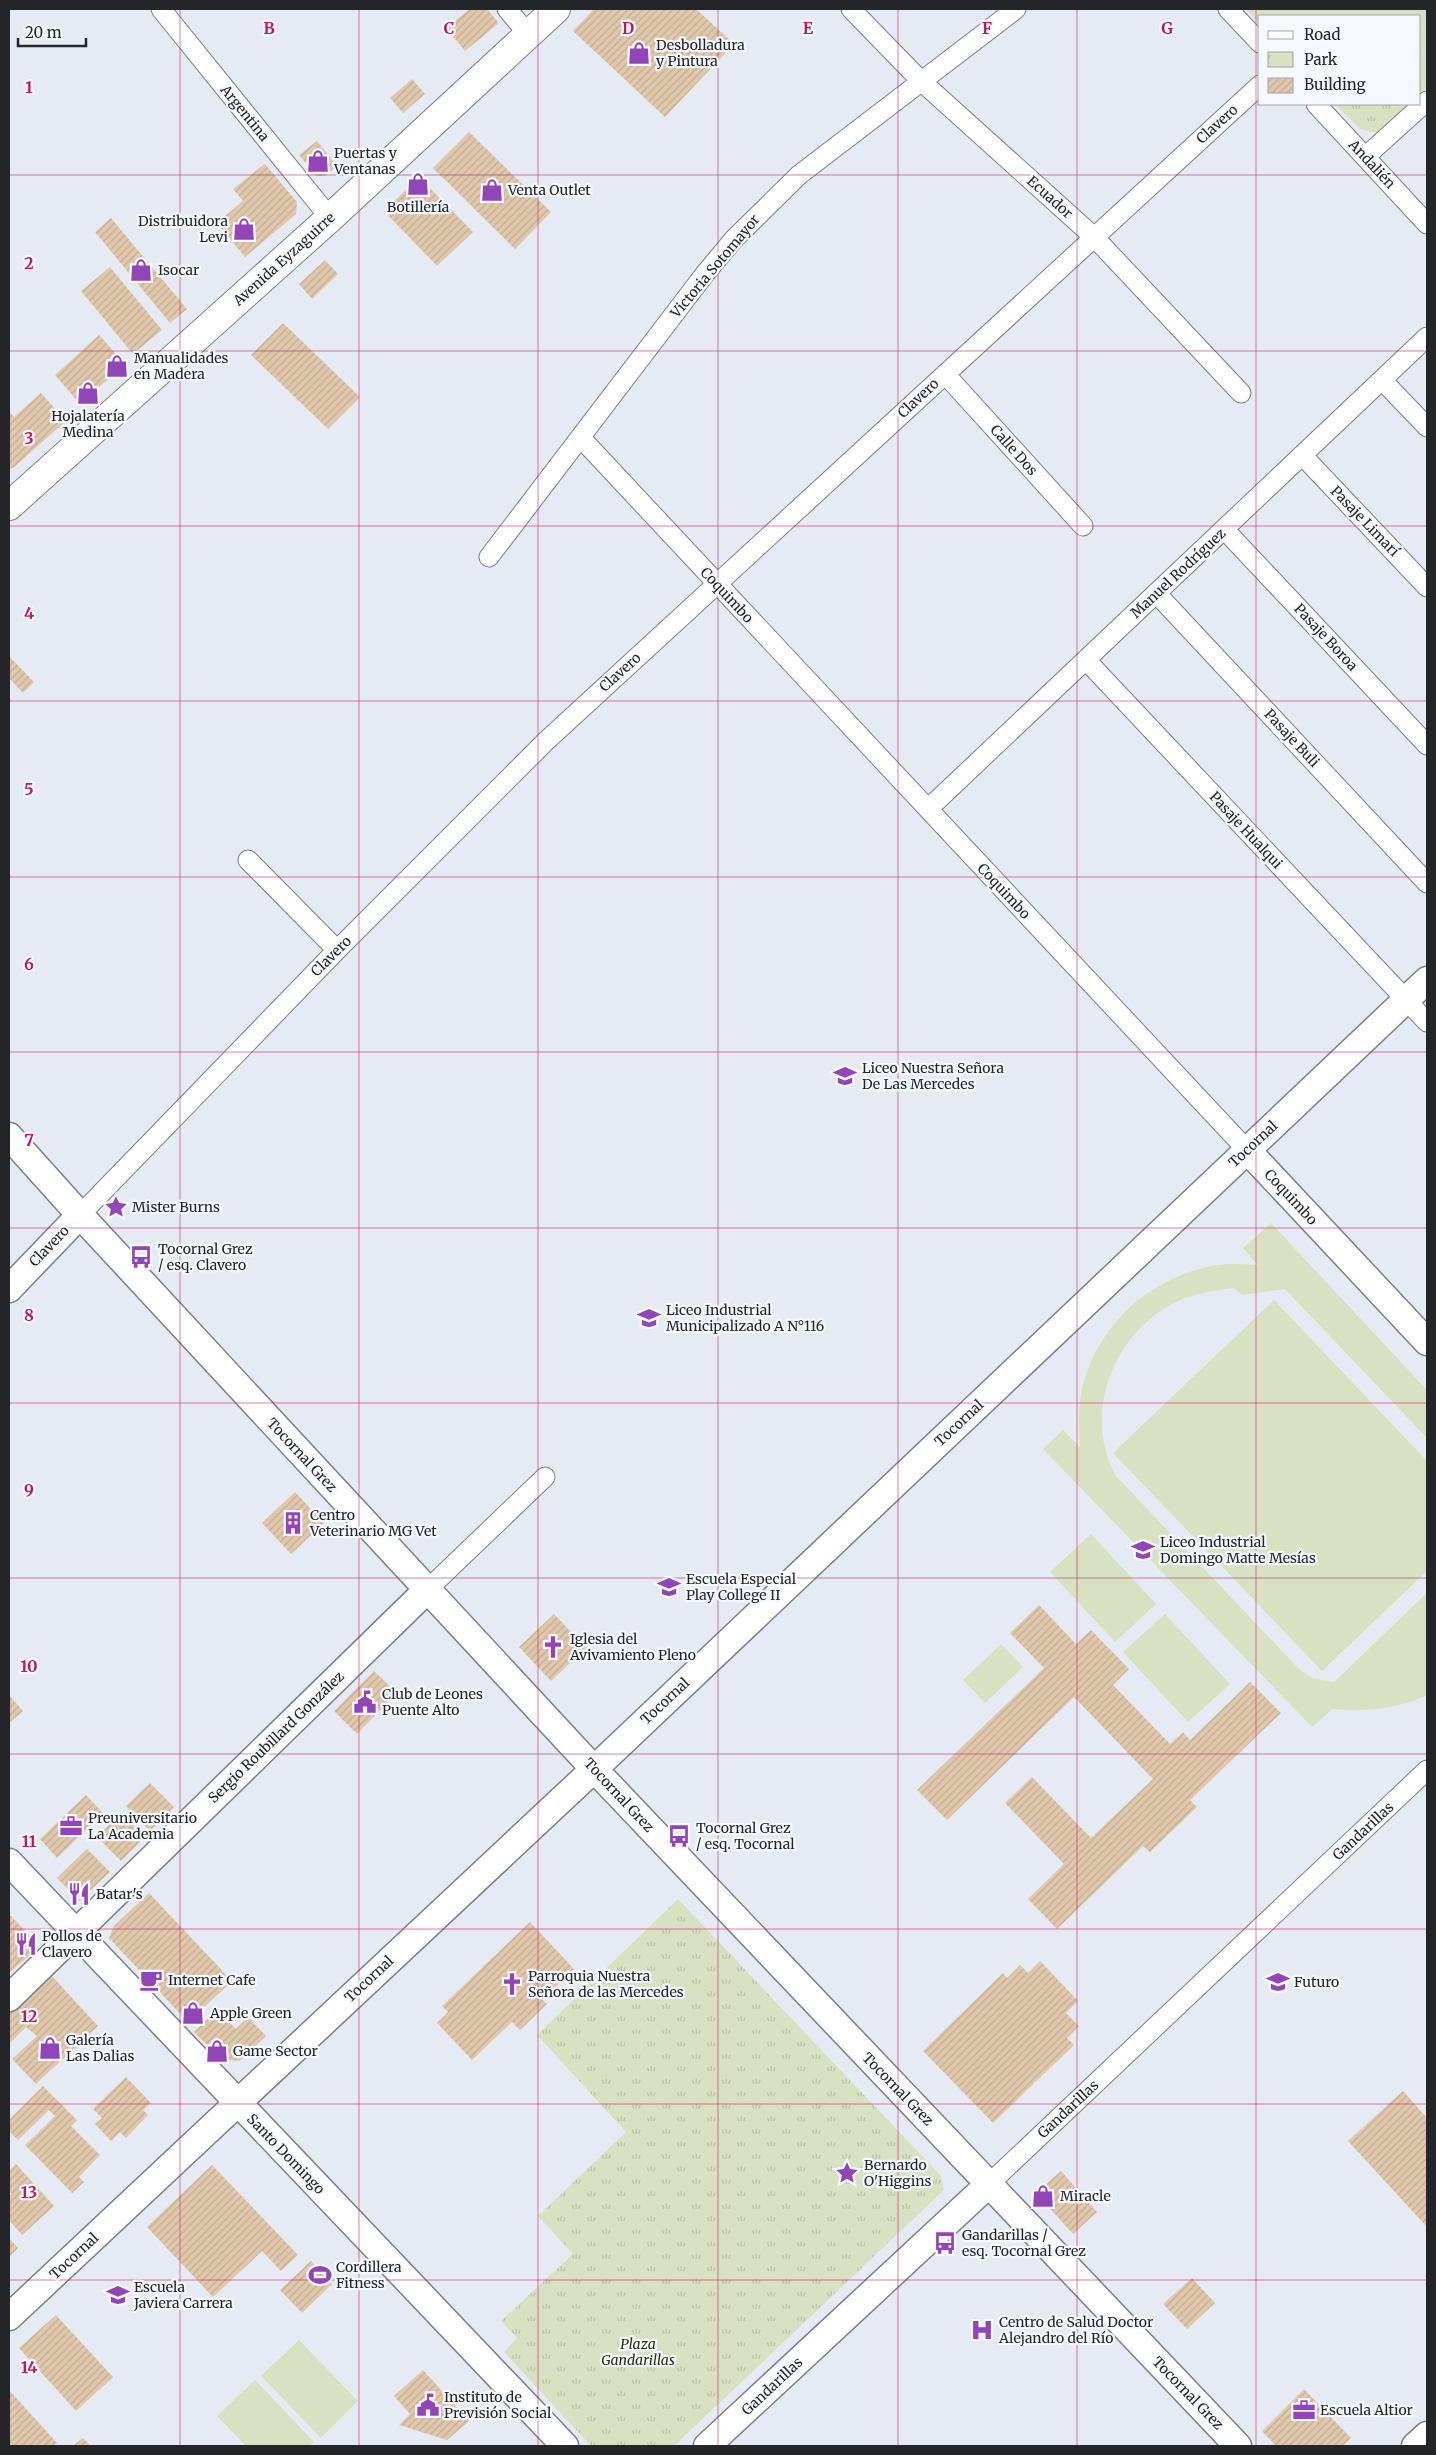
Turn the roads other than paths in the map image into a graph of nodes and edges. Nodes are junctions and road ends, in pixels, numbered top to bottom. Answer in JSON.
{"nodes":[{"id":1,"x":161,"y":9,"type":"edge"},
{"id":2,"x":507,"y":9,"type":"edge"},
{"id":3,"x":556,"y":9,"type":"edge"},
{"id":4,"x":851,"y":9,"type":"edge"},
{"id":5,"x":1016,"y":9,"type":"edge"},
{"id":6,"x":1228,"y":9,"type":"edge"},
{"id":7,"x":528,"y":34,"type":"junction"},
{"id":8,"x":1258,"y":41,"type":"edge"},
{"id":9,"x":922,"y":82,"type":"junction"},
{"id":10,"x":1258,"y":87,"type":"edge"},
{"id":11,"x":1427,"y":101,"type":"edge"},
{"id":12,"x":1317,"y":105,"type":"edge"},
{"id":13,"x":1365,"y":157,"type":"junction"},
{"id":14,"x":330,"y":218,"type":"junction"},
{"id":15,"x":1427,"y":224,"type":"edge"},
{"id":16,"x":1094,"y":237,"type":"junction"},
{"id":17,"x":1427,"y":337,"type":"edge"},
{"id":18,"x":945,"y":374,"type":"junction"},
{"id":19,"x":1382,"y":380,"type":"junction"},
{"id":20,"x":1241,"y":393,"type":"dead end"},
{"id":21,"x":1427,"y":427,"type":"edge"},
{"id":22,"x":581,"y":438,"type":"junction"},
{"id":23,"x":1302,"y":455,"type":"junction"},
{"id":24,"x":9,"y":506,"type":"edge"},
{"id":25,"x":1083,"y":526,"type":"dead end"},
{"id":26,"x":1224,"y":529,"type":"junction"},
{"id":27,"x":489,"y":557,"type":"dead end"},
{"id":28,"x":717,"y":584,"type":"junction"},
{"id":29,"x":1427,"y":587,"type":"edge"},
{"id":30,"x":1156,"y":594,"type":"junction"},
{"id":31,"x":1086,"y":660,"type":"junction"},
{"id":32,"x":1427,"y":745,"type":"edge"},
{"id":33,"x":928,"y":809,"type":"junction"},
{"id":34,"x":248,"y":860,"type":"dead end"},
{"id":35,"x":1427,"y":883,"type":"edge"},
{"id":36,"x":337,"y":950,"type":"junction"},
{"id":37,"x":1427,"y":980,"type":"edge"},
{"id":38,"x":1406,"y":1000,"type":"junction"},
{"id":39,"x":1427,"y":1022,"type":"edge"},
{"id":40,"x":9,"y":1136,"type":"edge"},
{"id":41,"x":1246,"y":1150,"type":"junction"},
{"id":42,"x":80,"y":1215,"type":"junction"},
{"id":43,"x":9,"y":1289,"type":"edge"},
{"id":44,"x":1427,"y":1342,"type":"edge"},
{"id":45,"x":545,"y":1477,"type":"dead end"},
{"id":46,"x":427,"y":1590,"type":"junction"},
{"id":47,"x":594,"y":1769,"type":"junction"},
{"id":48,"x":1427,"y":1770,"type":"edge"},
{"id":49,"x":9,"y":1862,"type":"edge"},
{"id":50,"x":75,"y":1932,"type":"junction"},
{"id":51,"x":9,"y":1998,"type":"edge"},
{"id":52,"x":237,"y":2103,"type":"junction"},
{"id":53,"x":989,"y":2184,"type":"junction"},
{"id":54,"x":9,"y":2317,"type":"edge"},
{"id":55,"x":1427,"y":2434,"type":"edge"},
{"id":56,"x":564,"y":2446,"type":"edge"},
{"id":57,"x":707,"y":2446,"type":"edge"},
{"id":58,"x":1238,"y":2446,"type":"edge"},
{"id":59,"x":1415,"y":2446,"type":"edge"}],
"edges":[{"from":1,"to":14,"type":"street","name":"Argentina"},
{"from":2,"to":7,"type":"street"},
{"from":3,"to":7,"type":"main road","name":"Avenida Eyzaguirre"},
{"from":4,"to":9,"type":"street","name":"Ecuador"},
{"from":5,"to":9,"type":"street","name":"Victoria Sotomayor"},
{"from":6,"to":8,"type":"street"},
{"from":7,"to":14,"type":"main road","name":"Avenida Eyzaguirre"},
{"from":9,"to":16,"type":"street","name":"Ecuador"},
{"from":9,"to":22,"type":"street","name":"Victoria Sotomayor"},
{"from":10,"to":16,"type":"street","name":"Clavero"},
{"from":11,"to":13,"type":"street"},
{"from":12,"to":13,"type":"street","name":"Andalién"},
{"from":13,"to":15,"type":"street","name":"Andalién"},
{"from":14,"to":24,"type":"main road","name":"Avenida Eyzaguirre"},
{"from":16,"to":18,"type":"street","name":"Clavero"},
{"from":16,"to":20,"type":"street","name":"Ecuador"},
{"from":17,"to":19,"type":"street","name":"Manuel Rodríguez"},
{"from":18,"to":25,"type":"street","name":"Calle Dos"},
{"from":18,"to":28,"type":"street","name":"Clavero"},
{"from":19,"to":21,"type":"street"},
{"from":19,"to":23,"type":"street","name":"Manuel Rodríguez"},
{"from":22,"to":27,"type":"street","name":"Victoria Sotomayor"},
{"from":22,"to":28,"type":"street","name":"Coquimbo"},
{"from":23,"to":26,"type":"street","name":"Manuel Rodríguez"},
{"from":23,"to":29,"type":"street","name":"Pasaje Limarí"},
{"from":26,"to":30,"type":"street","name":"Manuel Rodríguez"},
{"from":26,"to":32,"type":"street","name":"Pasaje Boroa"},
{"from":28,"to":33,"type":"street","name":"Coquimbo"},
{"from":28,"to":36,"type":"street","name":"Clavero"},
{"from":30,"to":31,"type":"street","name":"Manuel Rodríguez"},
{"from":30,"to":35,"type":"street","name":"Pasaje Buli"},
{"from":31,"to":33,"type":"street","name":"Manuel Rodríguez"},
{"from":31,"to":38,"type":"street","name":"Pasaje Hualqui"},
{"from":33,"to":41,"type":"street","name":"Coquimbo"},
{"from":34,"to":36,"type":"street"},
{"from":36,"to":42,"type":"street","name":"Clavero"},
{"from":37,"to":38,"type":"street","name":"Tocornal"},
{"from":38,"to":39,"type":"street","name":"Pasaje Hualqui"},
{"from":38,"to":41,"type":"street","name":"Tocornal"},
{"from":40,"to":42,"type":"street","name":"Tocornal Grez"},
{"from":41,"to":44,"type":"street","name":"Coquimbo"},
{"from":41,"to":47,"type":"street","name":"Tocornal"},
{"from":42,"to":43,"type":"street","name":"Clavero"},
{"from":42,"to":46,"type":"street","name":"Tocornal Grez"},
{"from":45,"to":46,"type":"street","name":"Sergio Roubillard González"},
{"from":46,"to":47,"type":"street","name":"Tocornal Grez"},
{"from":46,"to":50,"type":"street","name":"Sergio Roubillard González"},
{"from":47,"to":52,"type":"street","name":"Tocornal"},
{"from":47,"to":53,"type":"street","name":"Tocornal Grez"},
{"from":48,"to":53,"type":"street","name":"Gandarillas"},
{"from":49,"to":50,"type":"street","name":"Santo Domingo"},
{"from":50,"to":51,"type":"street","name":"Sergio Roubillard González"},
{"from":50,"to":52,"type":"street","name":"Santo Domingo"},
{"from":52,"to":54,"type":"street","name":"Tocornal"},
{"from":52,"to":56,"type":"street","name":"Santo Domingo"},
{"from":53,"to":57,"type":"street","name":"Gandarillas"},
{"from":53,"to":58,"type":"street","name":"Tocornal Grez"},
{"from":55,"to":59,"type":"street"}]}
